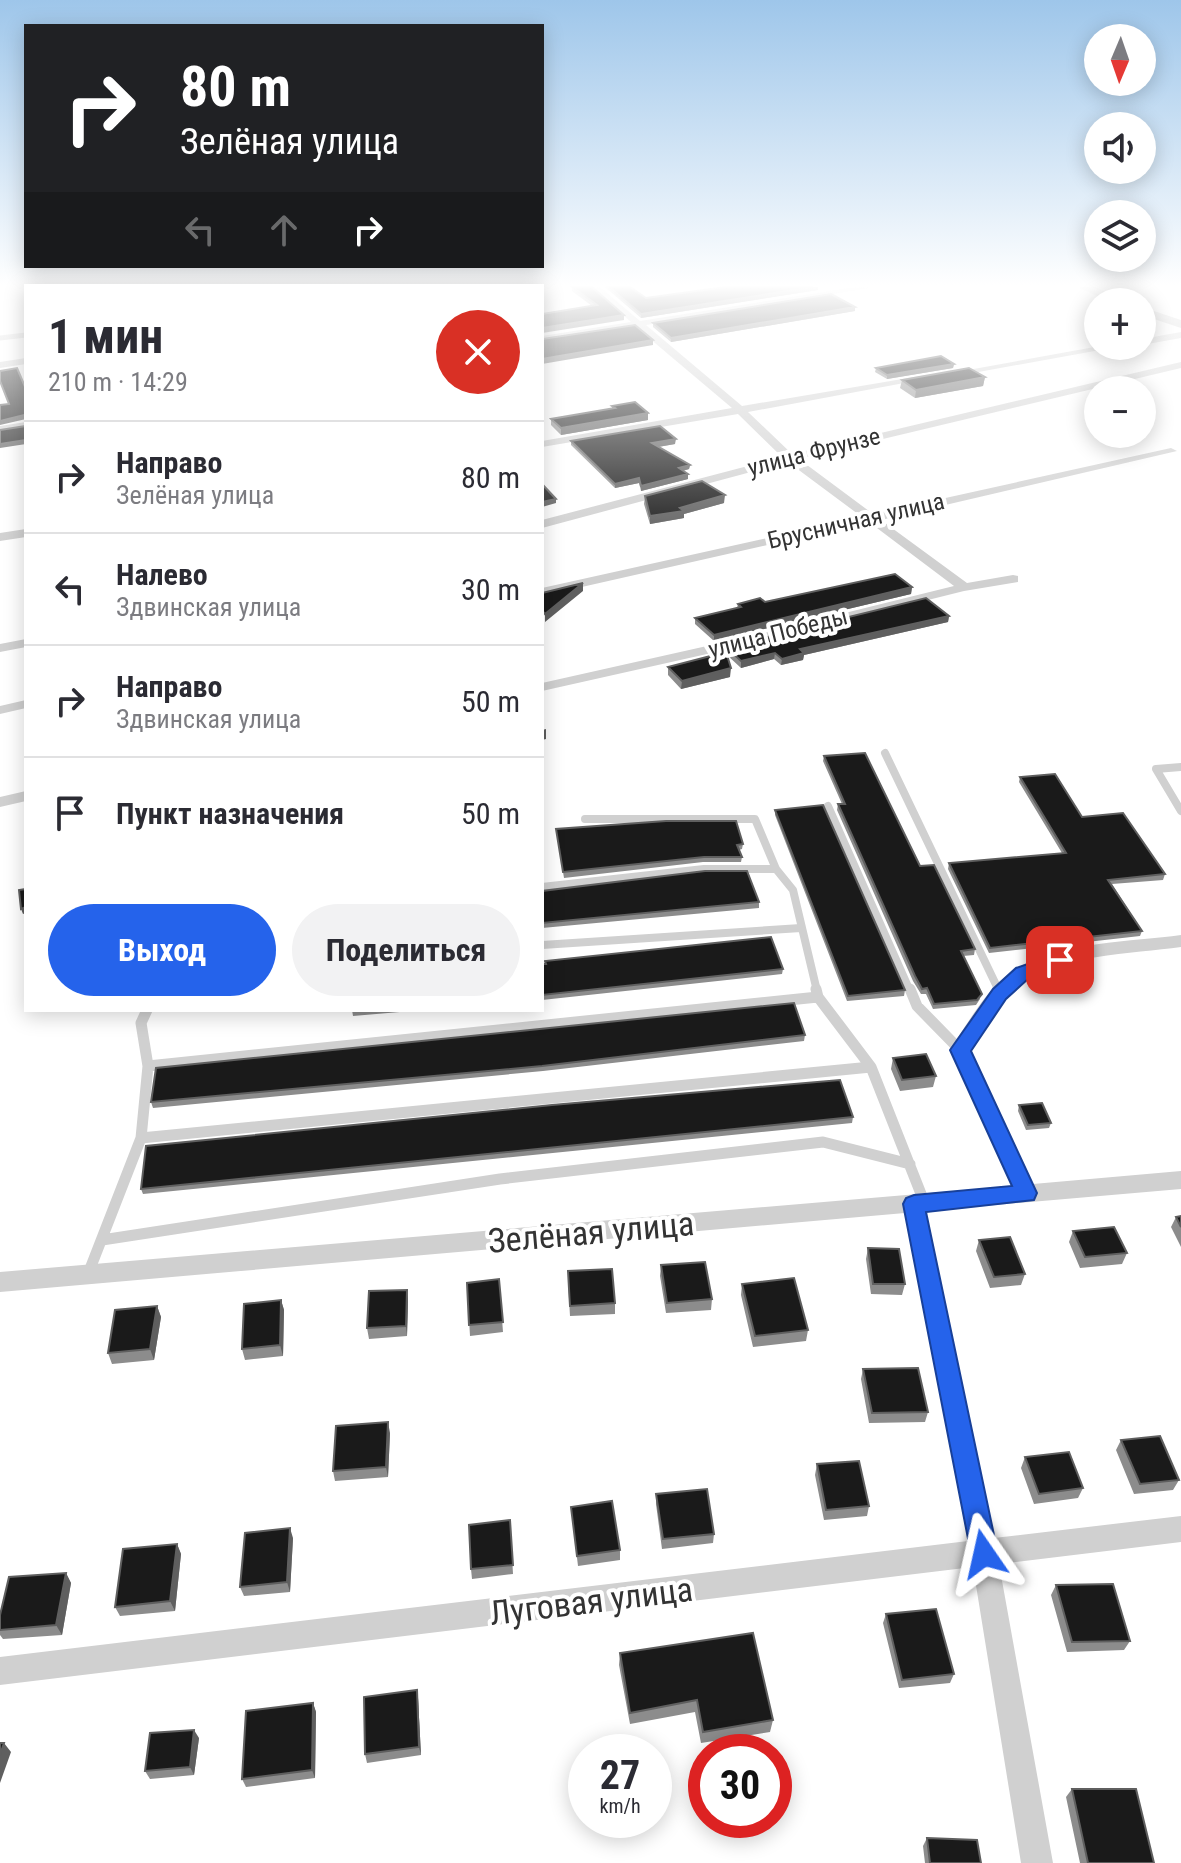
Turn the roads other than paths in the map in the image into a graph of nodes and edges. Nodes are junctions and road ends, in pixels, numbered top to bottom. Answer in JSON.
{"nodes":[{"id":1,"x":698,"y":374,"type":"edge"},
{"id":2,"x":952,"y":374,"type":"edge"},
{"id":3,"x":1143,"y":374,"type":"edge"},
{"id":4,"x":740,"y":410,"type":"junction"},
{"id":5,"x":24,"y":425,"type":"edge"},
{"id":6,"x":0,"y":429,"type":"edge"},
{"id":7,"x":544,"y":444,"type":"edge"},
{"id":8,"x":1171,"y":451,"type":"dead end"},
{"id":9,"x":790,"y":458,"type":"junction"},
{"id":10,"x":872,"y":516,"type":"junction"},
{"id":11,"x":544,"y":523,"type":"edge"},
{"id":12,"x":24,"y":533,"type":"edge"},
{"id":13,"x":0,"y":537,"type":"edge"},
{"id":14,"x":1013,"y":579,"type":"dead end"},
{"id":15,"x":964,"y":587,"type":"junction"},
{"id":16,"x":544,"y":592,"type":"edge"},
{"id":17,"x":24,"y":643,"type":"edge"},
{"id":18,"x":0,"y":648,"type":"edge"},
{"id":19,"x":544,"y":687,"type":"edge"},
{"id":20,"x":24,"y":704,"type":"edge"},
{"id":21,"x":0,"y":710,"type":"edge"},
{"id":22,"x":885,"y":753,"type":"dead end"},
{"id":23,"x":1181,"y":767,"type":"edge"},
{"id":24,"x":24,"y":796,"type":"edge"},
{"id":25,"x":0,"y":802,"type":"edge"},
{"id":26,"x":828,"y":806,"type":"dead end"},
{"id":27,"x":1181,"y":811,"type":"edge"},
{"id":28,"x":585,"y":819,"type":"dead end"},
{"id":29,"x":776,"y":869,"type":"junction"},
{"id":30,"x":544,"y":887,"type":"edge"},
{"id":31,"x":801,"y":928,"type":"junction"},
{"id":32,"x":1181,"y":941,"type":"edge"},
{"id":33,"x":544,"y":945,"type":"edge"},
{"id":34,"x":1000,"y":994,"type":"junction"},
{"id":35,"x":818,"y":997,"type":"junction"},
{"id":36,"x":146,"y":1012,"type":"edge"},
{"id":37,"x":960,"y":1050,"type":"junction"},
{"id":38,"x":148,"y":1066,"type":"junction"},
{"id":39,"x":871,"y":1067,"type":"junction"},
{"id":40,"x":141,"y":1138,"type":"junction"},
{"id":41,"x":910,"y":1164,"type":"junction"},
{"id":42,"x":1181,"y":1180,"type":"edge"},
{"id":43,"x":1026,"y":1193,"type":"junction"},
{"id":44,"x":919,"y":1204,"type":"junction"},
{"id":45,"x":102,"y":1240,"type":"junction"},
{"id":46,"x":88,"y":1274,"type":"junction"},
{"id":47,"x":0,"y":1282,"type":"edge"},
{"id":48,"x":1181,"y":1529,"type":"edge"},
{"id":49,"x":984,"y":1554,"type":"junction"},
{"id":50,"x":0,"y":1671,"type":"edge"},
{"id":51,"x":1037,"y":1863,"type":"edge"}],
"edges":[{"from":1,"to":4,"type":"street"},
{"from":2,"to":4,"type":"street"},
{"from":3,"to":9,"type":"street","name":"улица Фрунзе"},
{"from":4,"to":7,"type":"street"},
{"from":4,"to":9,"type":"street"},
{"from":5,"to":6,"type":"street"},
{"from":8,"to":10,"type":"street","name":"Брусничная улица"},
{"from":9,"to":10,"type":"street"},
{"from":9,"to":11,"type":"street","name":"улица Фрунзе"},
{"from":10,"to":15,"type":"street"},
{"from":10,"to":16,"type":"street","name":"Брусничная улица"},
{"from":12,"to":13,"type":"street"},
{"from":14,"to":15,"type":"street","name":"улица Победы"},
{"from":15,"to":19,"type":"street","name":"улица Победы"},
{"from":17,"to":18,"type":"street"},
{"from":20,"to":21,"type":"street"},
{"from":22,"to":34,"type":"lane"},
{"from":23,"to":27,"type":"lane"},
{"from":24,"to":25,"type":"street"},
{"from":26,"to":37,"type":"lane"},
{"from":28,"to":29,"type":"lane"},
{"from":29,"to":30,"type":"lane"},
{"from":29,"to":31,"type":"lane"},
{"from":31,"to":33,"type":"lane"},
{"from":31,"to":35,"type":"lane"},
{"from":32,"to":34,"type":"street"},
{"from":34,"to":37,"type":"street"},
{"from":35,"to":38,"type":"lane"},
{"from":35,"to":39,"type":"lane"},
{"from":36,"to":38,"type":"lane"},
{"from":37,"to":43,"type":"street"},
{"from":38,"to":40,"type":"lane"},
{"from":39,"to":40,"type":"lane"},
{"from":39,"to":41,"type":"lane"},
{"from":40,"to":45,"type":"lane"},
{"from":41,"to":44,"type":"lane"},
{"from":41,"to":45,"type":"lane"},
{"from":42,"to":43,"type":"street","name":"Зелёная улица"},
{"from":43,"to":44,"type":"street","name":"Зелёная улица"},
{"from":44,"to":46,"type":"street","name":"Зелёная улица"},
{"from":44,"to":49,"type":"street"},
{"from":45,"to":46,"type":"lane"},
{"from":46,"to":47,"type":"street","name":"Зелёная улица"},
{"from":48,"to":49,"type":"street","name":"Луговая улица"},
{"from":49,"to":50,"type":"street","name":"Луговая улица"},
{"from":49,"to":51,"type":"street"}]}
